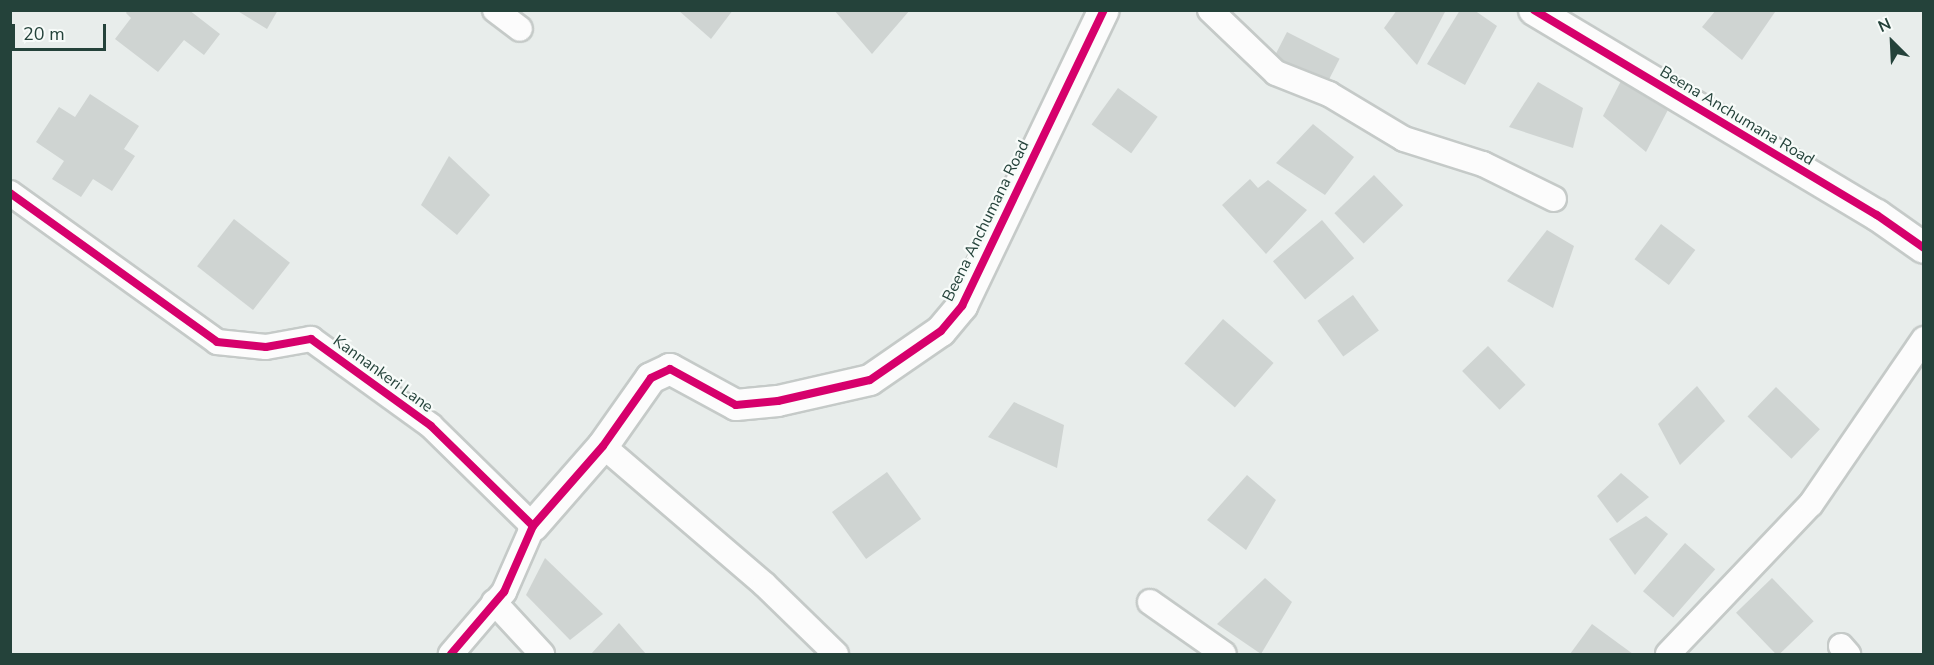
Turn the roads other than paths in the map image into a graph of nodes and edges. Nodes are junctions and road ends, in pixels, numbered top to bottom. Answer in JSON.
{"nodes":[{"id":1,"x":495,"y":10,"type":"edge"},
{"id":2,"x":1104,"y":10,"type":"edge"},
{"id":3,"x":1209,"y":10,"type":"edge"},
{"id":4,"x":1534,"y":10,"type":"edge"},
{"id":5,"x":520,"y":29,"type":"dead end"},
{"id":6,"x":1554,"y":200,"type":"dead end"},
{"id":7,"x":14,"y":202,"type":"edge"},
{"id":8,"x":1923,"y":248,"type":"edge"},
{"id":9,"x":1923,"y":339,"type":"edge"},
{"id":10,"x":603,"y":446,"type":"junction"},
{"id":11,"x":533,"y":526,"type":"junction"},
{"id":12,"x":494,"y":602,"type":"junction"},
{"id":13,"x":1150,"y":602,"type":"dead end"},
{"id":14,"x":451,"y":654,"type":"edge"},
{"id":15,"x":542,"y":654,"type":"edge"},
{"id":16,"x":836,"y":654,"type":"edge"},
{"id":17,"x":1224,"y":654,"type":"edge"},
{"id":18,"x":1668,"y":654,"type":"edge"}],
"edges":[{"from":1,"to":5,"type":"street"},
{"from":2,"to":10,"type":"street","name":"Beena Anchumana Road"},
{"from":3,"to":6,"type":"street"},
{"from":4,"to":8,"type":"street","name":"Beena Anchumana Road"},
{"from":7,"to":11,"type":"street","name":"Kannankeri Lane"},
{"from":9,"to":18,"type":"street"},
{"from":10,"to":11,"type":"street","name":"Beena Anchumana Road"},
{"from":10,"to":16,"type":"street"},
{"from":11,"to":12,"type":"street","name":"Beena Anchumana Road"},
{"from":12,"to":14,"type":"street","name":"Beena Anchumana Road"},
{"from":12,"to":15,"type":"street"},
{"from":13,"to":17,"type":"street"}]}
